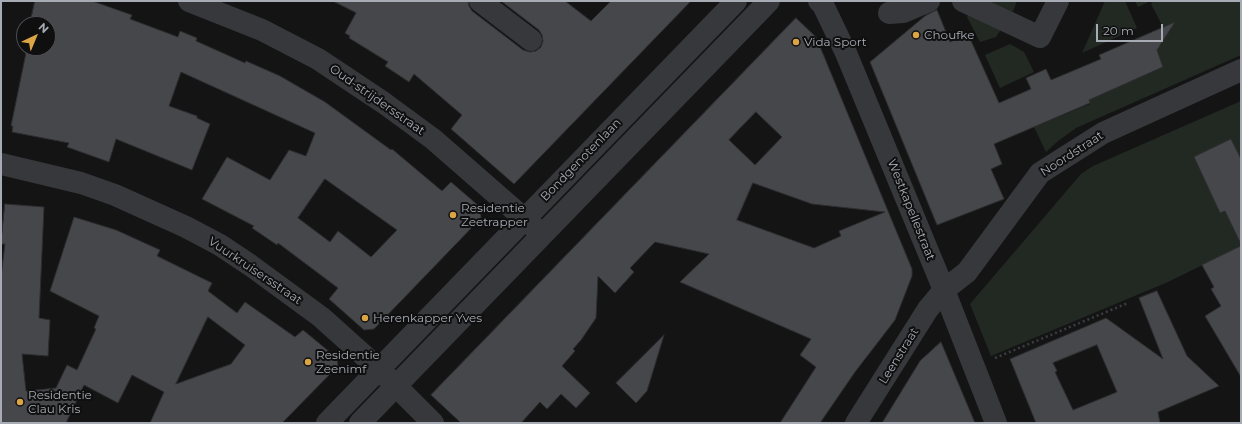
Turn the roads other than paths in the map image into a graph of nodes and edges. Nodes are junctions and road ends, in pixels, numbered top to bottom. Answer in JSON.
{"nodes":[{"id":1,"x":189,"y":1,"type":"edge"},
{"id":2,"x":480,"y":1,"type":"edge"},
{"id":3,"x":736,"y":1,"type":"edge"},
{"id":4,"x":769,"y":1,"type":"edge"},
{"id":5,"x":819,"y":1,"type":"edge"},
{"id":6,"x":929,"y":1,"type":"edge"},
{"id":7,"x":963,"y":1,"type":"edge"},
{"id":8,"x":1058,"y":1,"type":"edge"},
{"id":9,"x":889,"y":13,"type":"dead end"},
{"id":10,"x":531,"y":40,"type":"dead end"},
{"id":11,"x":1241,"y":70,"type":"edge"},
{"id":12,"x":1,"y":164,"type":"edge"},
{"id":13,"x":524,"y":219,"type":"junction"},
{"id":14,"x":542,"y":235,"type":"junction"},
{"id":15,"x":944,"y":290,"type":"junction"},
{"id":16,"x":379,"y":370,"type":"junction"},
{"id":17,"x":395,"y":387,"type":"junction"},
{"id":18,"x":327,"y":423,"type":"edge"},
{"id":19,"x":360,"y":423,"type":"edge"},
{"id":20,"x":434,"y":423,"type":"edge"},
{"id":21,"x":856,"y":423,"type":"edge"},
{"id":22,"x":996,"y":423,"type":"edge"}],
"edges":[{"from":1,"to":13,"type":"street","name":"Oud-strijdersstraat"},
{"from":2,"to":10,"type":"street"},
{"from":3,"to":13,"type":"street","name":"Bondgenotenlaan"},
{"from":4,"to":14,"type":"street","name":"Bondgenotenlaan"},
{"from":5,"to":15,"type":"street","name":"Westkapellestraat"},
{"from":6,"to":9,"type":"street"},
{"from":7,"to":8,"type":"street"},
{"from":11,"to":15,"type":"street","name":"Noordstraat"},
{"from":12,"to":16,"type":"street","name":"Vuurkruisersstraat"},
{"from":13,"to":14,"type":"street","name":"Oud-strijdersstraat"},
{"from":13,"to":16,"type":"street","name":"Bondgenotenlaan"},
{"from":14,"to":17,"type":"street","name":"Bondgenotenlaan"},
{"from":15,"to":21,"type":"street","name":"Leenstraat"},
{"from":15,"to":22,"type":"street","name":"Westkapellestraat"},
{"from":16,"to":17,"type":"street","name":"Vuurkruisersstraat"},
{"from":16,"to":18,"type":"street","name":"Bondgenotenlaan"},
{"from":17,"to":19,"type":"street","name":"Bondgenotenlaan"},
{"from":17,"to":20,"type":"street","name":"Vuurkruisersstraat"}]}
